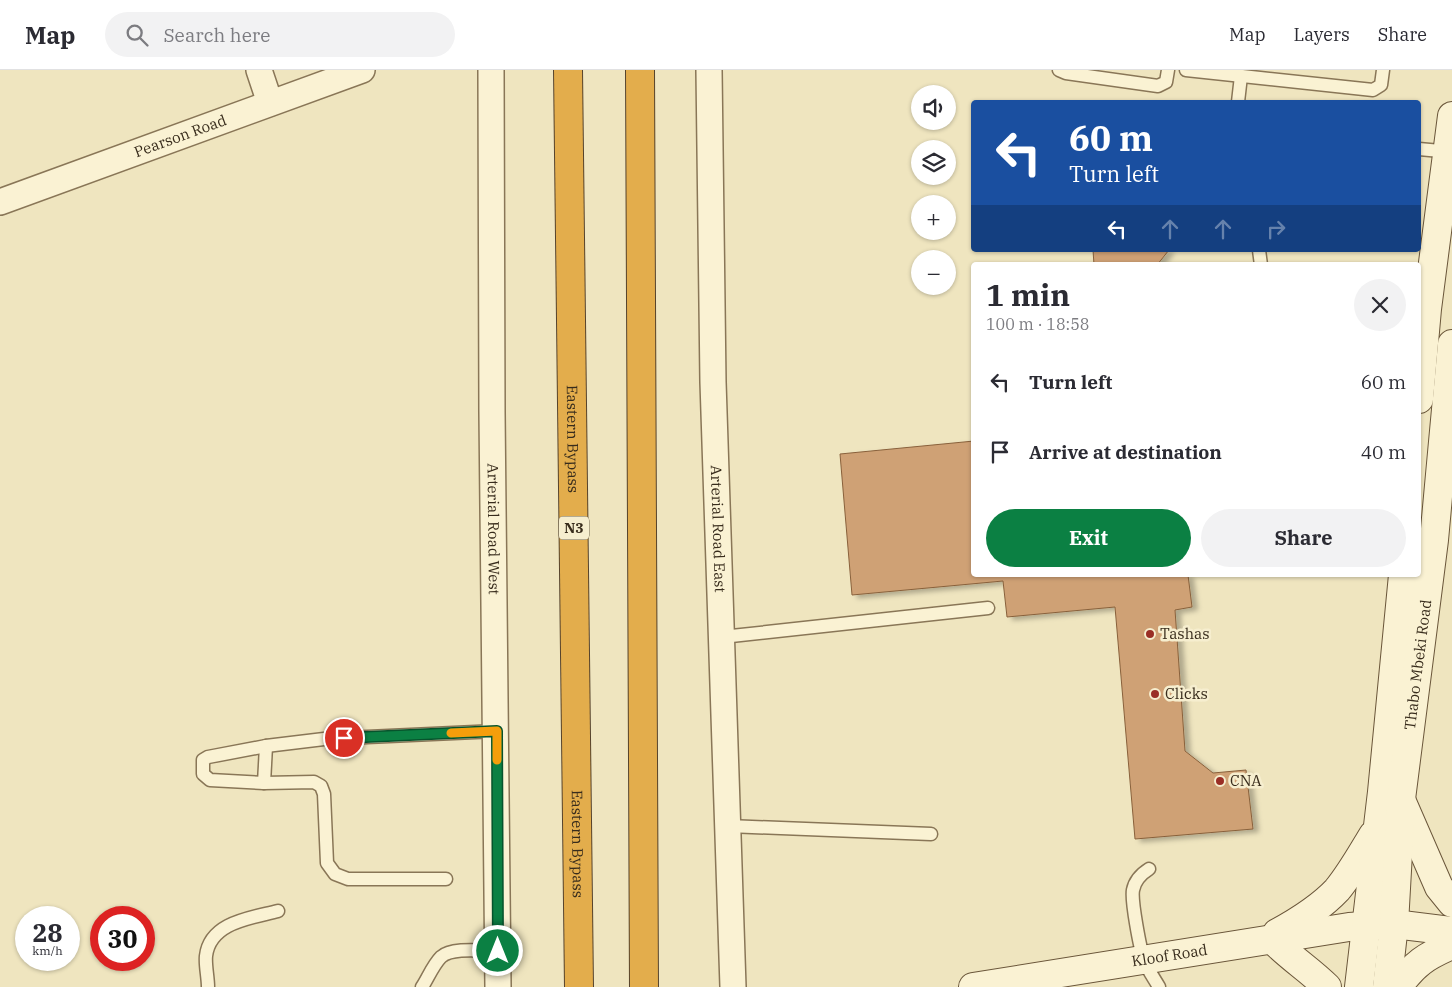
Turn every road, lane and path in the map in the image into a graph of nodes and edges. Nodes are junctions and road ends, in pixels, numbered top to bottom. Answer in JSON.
{"nodes":[{"id":1,"x":259,"y":70,"type":"edge"},
{"id":2,"x":362,"y":70,"type":"edge"},
{"id":3,"x":492,"y":70,"type":"edge"},
{"id":4,"x":568,"y":70,"type":"edge"},
{"id":5,"x":640,"y":70,"type":"edge"},
{"id":6,"x":709,"y":70,"type":"edge"},
{"id":7,"x":1059,"y":70,"type":"edge"},
{"id":8,"x":1168,"y":70,"type":"edge"},
{"id":9,"x":1186,"y":70,"type":"edge"},
{"id":10,"x":1383,"y":70,"type":"edge"},
{"id":11,"x":1241,"y":76,"type":"junction"},
{"id":12,"x":1238,"y":100,"type":"edge"},
{"id":13,"x":270,"y":103,"type":"junction"},
{"id":14,"x":1452,"y":116,"type":"edge"},
{"id":15,"x":1421,"y":148,"type":"edge"},
{"id":16,"x":1449,"y":152,"type":"edge"},
{"id":17,"x":0,"y":202,"type":"edge"},
{"id":18,"x":1452,"y":344,"type":"edge"},
{"id":19,"x":1421,"y":376,"type":"edge"},
{"id":20,"x":1426,"y":540,"type":"edge"},
{"id":21,"x":1403,"y":577,"type":"edge"},
{"id":22,"x":988,"y":608,"type":"dead end"},
{"id":23,"x":722,"y":637,"type":"junction"},
{"id":24,"x":497,"y":731,"type":"junction"},
{"id":25,"x":266,"y":746,"type":"junction"},
{"id":26,"x":264,"y":783,"type":"junction"},
{"id":27,"x":1401,"y":799,"type":"junction"},
{"id":28,"x":728,"y":826,"type":"junction"},
{"id":29,"x":1378,"y":828,"type":"junction"},
{"id":30,"x":931,"y":834,"type":"dead end"},
{"id":31,"x":1149,"y":869,"type":"dead end"},
{"id":32,"x":446,"y":879,"type":"dead end"},
{"id":33,"x":1452,"y":903,"type":"edge"},
{"id":34,"x":278,"y":911,"type":"dead end"},
{"id":35,"x":1394,"y":924,"type":"junction"},
{"id":36,"x":1366,"y":926,"type":"junction"},
{"id":37,"x":1452,"y":931,"type":"edge"},
{"id":38,"x":1266,"y":940,"type":"junction"},
{"id":39,"x":1452,"y":945,"type":"edge"},
{"id":40,"x":498,"y":951,"type":"junction"},
{"id":41,"x":1143,"y":959,"type":"junction"},
{"id":42,"x":208,"y":987,"type":"edge"},
{"id":43,"x":422,"y":987,"type":"edge"},
{"id":44,"x":498,"y":987,"type":"edge"},
{"id":45,"x":579,"y":987,"type":"edge"},
{"id":46,"x":644,"y":987,"type":"edge"},
{"id":47,"x":733,"y":987,"type":"edge"},
{"id":48,"x":973,"y":987,"type":"edge"},
{"id":49,"x":1158,"y":987,"type":"edge"},
{"id":50,"x":1327,"y":987,"type":"edge"},
{"id":51,"x":1359,"y":987,"type":"edge"},
{"id":52,"x":1387,"y":987,"type":"edge"},
{"id":53,"x":1398,"y":987,"type":"edge"}],
"edges":[{"from":1,"to":13,"type":"street"},
{"from":2,"to":13,"type":"street","name":"Pearson Road"},
{"from":3,"to":24,"type":"street","name":"Arterial Road West"},
{"from":4,"to":45,"type":"highway","name":"Eastern Bypass","number":"N3"},
{"from":5,"to":46,"type":"highway"},
{"from":6,"to":23,"type":"street","name":"Arterial Road East"},
{"from":7,"to":8,"type":"lane"},
{"from":9,"to":11,"type":"lane"},
{"from":10,"to":11,"type":"lane"},
{"from":11,"to":12,"type":"lane"},
{"from":13,"to":17,"type":"street","name":"Pearson Road"},
{"from":14,"to":16,"type":"main road"},
{"from":15,"to":16,"type":"lane"},
{"from":16,"to":19,"type":"main road"},
{"from":18,"to":20,"type":"main road","name":"Thabo Mbeki Road"},
{"from":20,"to":27,"type":"main road","name":"Thabo Mbeki Road"},
{"from":21,"to":29,"type":"main road","name":"Thabo Mbeki Road"},
{"from":22,"to":23,"type":"lane"},
{"from":23,"to":28,"type":"street","name":"Arterial Road East"},
{"from":24,"to":25,"type":"lane"},
{"from":24,"to":40,"type":"street","name":"Arterial Road West"},
{"from":25,"to":26,"type":"lane"},
{"from":25,"to":26,"type":"lane"},
{"from":26,"to":32,"type":"lane"},
{"from":27,"to":33,"type":"main road"},
{"from":27,"to":35,"type":"main road","name":"Thabo Mbeki Road"},
{"from":28,"to":30,"type":"lane"},
{"from":28,"to":47,"type":"street","name":"Arterial Road East"},
{"from":29,"to":36,"type":"main road","name":"Thabo Mbeki Road"},
{"from":29,"to":38,"type":"main road"},
{"from":31,"to":41,"type":"lane"},
{"from":34,"to":42,"type":"lane"},
{"from":35,"to":36,"type":"main road","name":"Kloof Road"},
{"from":35,"to":37,"type":"main road"},
{"from":35,"to":52,"type":"main road","name":"Thabo Mbeki Road"},
{"from":36,"to":38,"type":"main road","name":"Kloof Road"},
{"from":36,"to":51,"type":"main road","name":"Thabo Mbeki Road"},
{"from":38,"to":41,"type":"main road","name":"Kloof Road"},
{"from":38,"to":50,"type":"main road"},
{"from":39,"to":53,"type":"main road"},
{"from":40,"to":43,"type":"lane"},
{"from":40,"to":44,"type":"street","name":"Arterial Road West"},
{"from":41,"to":48,"type":"main road","name":"Kloof Road"},
{"from":41,"to":49,"type":"lane"}]}
